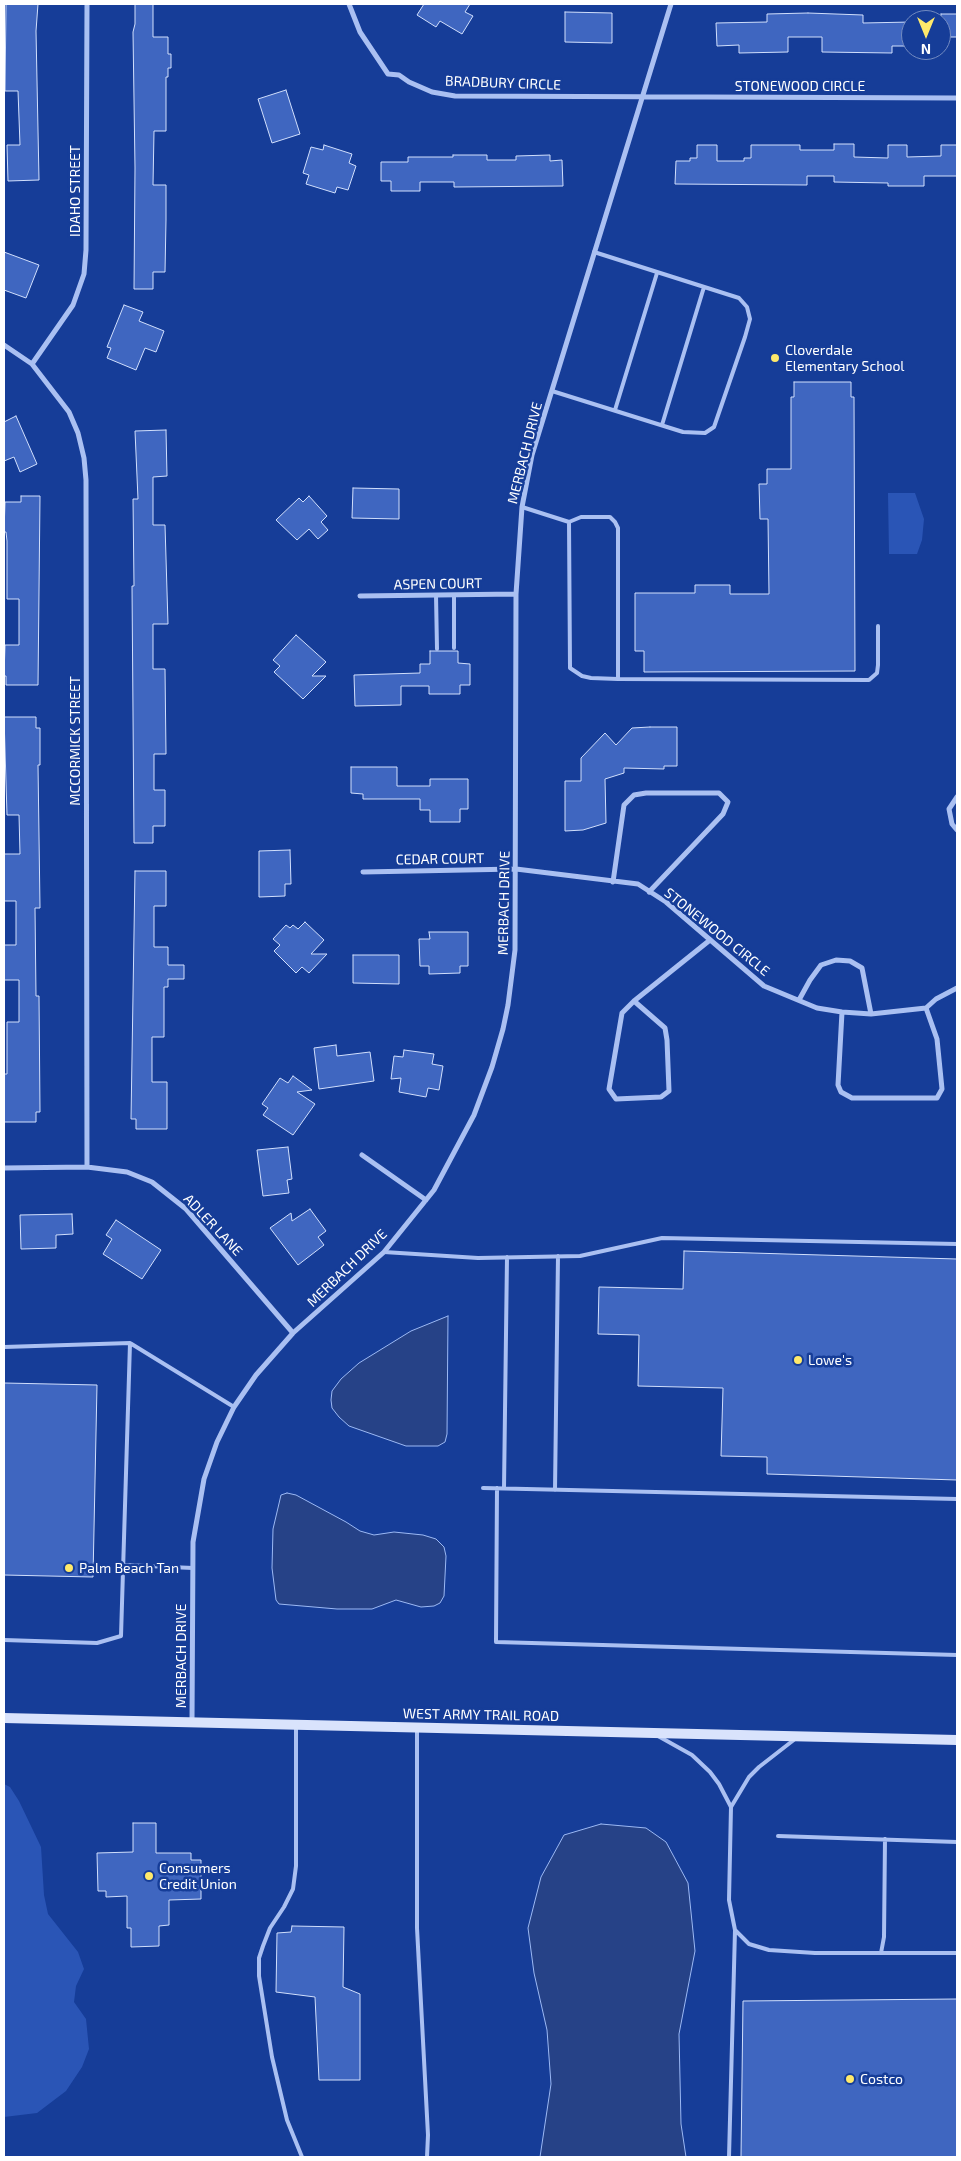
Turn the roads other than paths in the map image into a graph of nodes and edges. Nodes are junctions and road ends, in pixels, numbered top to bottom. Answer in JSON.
{"nodes":[{"id":1,"x":87,"y":4,"type":"edge"},
{"id":2,"x":349,"y":4,"type":"edge"},
{"id":3,"x":671,"y":4,"type":"edge"},
{"id":4,"x":642,"y":97,"type":"junction"},
{"id":5,"x":957,"y":98,"type":"edge"},
{"id":6,"x":594,"y":252,"type":"junction"},
{"id":7,"x":657,"y":272,"type":"junction"},
{"id":8,"x":704,"y":287,"type":"junction"},
{"id":9,"x":4,"y":345,"type":"edge"},
{"id":10,"x":32,"y":364,"type":"junction"},
{"id":11,"x":552,"y":391,"type":"junction"},
{"id":12,"x":615,"y":410,"type":"junction"},
{"id":13,"x":662,"y":425,"type":"junction"},
{"id":14,"x":522,"y":507,"type":"junction"},
{"id":15,"x":569,"y":522,"type":"junction"},
{"id":16,"x":516,"y":594,"type":"junction"},
{"id":17,"x":436,"y":595,"type":"junction"},
{"id":18,"x":454,"y":595,"type":"junction"},
{"id":19,"x":360,"y":596,"type":"dead end"},
{"id":20,"x":878,"y":626,"type":"dead end"},
{"id":21,"x":454,"y":648,"type":"dead end"},
{"id":22,"x":437,"y":649,"type":"dead end"},
{"id":23,"x":618,"y":679,"type":"junction"},
{"id":24,"x":957,"y":797,"type":"edge"},
{"id":25,"x":957,"y":830,"type":"edge"},
{"id":26,"x":516,"y":869,"type":"junction"},
{"id":27,"x":363,"y":872,"type":"dead end"},
{"id":28,"x":612,"y":882,"type":"junction"},
{"id":29,"x":649,"y":892,"type":"junction"},
{"id":30,"x":710,"y":940,"type":"junction"},
{"id":31,"x":957,"y":988,"type":"edge"},
{"id":32,"x":799,"y":1000,"type":"junction"},
{"id":33,"x":634,"y":1001,"type":"junction"},
{"id":34,"x":926,"y":1008,"type":"junction"},
{"id":35,"x":842,"y":1012,"type":"junction"},
{"id":36,"x":871,"y":1014,"type":"junction"},
{"id":37,"x":362,"y":1155,"type":"dead end"},
{"id":38,"x":86,"y":1167,"type":"junction"},
{"id":39,"x":4,"y":1168,"type":"edge"},
{"id":40,"x":426,"y":1200,"type":"junction"},
{"id":41,"x":957,"y":1244,"type":"edge"},
{"id":42,"x":384,"y":1252,"type":"junction"},
{"id":43,"x":558,"y":1256,"type":"junction"},
{"id":44,"x":508,"y":1257,"type":"junction"},
{"id":45,"x":293,"y":1333,"type":"junction"},
{"id":46,"x":130,"y":1343,"type":"junction"},
{"id":47,"x":4,"y":1347,"type":"edge"},
{"id":48,"x":234,"y":1407,"type":"junction"},
{"id":49,"x":482,"y":1488,"type":"dead end"},
{"id":50,"x":497,"y":1488,"type":"junction"},
{"id":51,"x":504,"y":1488,"type":"junction"},
{"id":52,"x":555,"y":1490,"type":"junction"},
{"id":53,"x":957,"y":1499,"type":"edge"},
{"id":54,"x":124,"y":1565,"type":"junction"},
{"id":55,"x":193,"y":1568,"type":"junction"},
{"id":56,"x":4,"y":1640,"type":"edge"},
{"id":57,"x":957,"y":1655,"type":"edge"},
{"id":58,"x":4,"y":1718,"type":"edge"},
{"id":59,"x":192,"y":1722,"type":"junction"},
{"id":60,"x":296,"y":1725,"type":"junction"},
{"id":61,"x":416,"y":1728,"type":"junction"},
{"id":62,"x":653,"y":1734,"type":"junction"},
{"id":63,"x":798,"y":1737,"type":"junction"},
{"id":64,"x":957,"y":1740,"type":"edge"},
{"id":65,"x":731,"y":1807,"type":"junction"},
{"id":66,"x":778,"y":1836,"type":"dead end"},
{"id":67,"x":885,"y":1839,"type":"junction"},
{"id":68,"x":957,"y":1842,"type":"edge"},
{"id":69,"x":734,"y":1930,"type":"junction"},
{"id":70,"x":881,"y":1953,"type":"junction"},
{"id":71,"x":957,"y":1953,"type":"edge"},
{"id":72,"x":302,"y":2157,"type":"edge"},
{"id":73,"x":427,"y":2157,"type":"edge"},
{"id":74,"x":729,"y":2157,"type":"edge"}],
"edges":[{"from":1,"to":10,"type":"street","name":"IDAHO STREET"},
{"from":2,"to":4,"type":"street","name":"BRADBURY CIRCLE"},
{"from":3,"to":4,"type":"street","name":"MERBACH DRIVE"},
{"from":4,"to":5,"type":"street","name":"STONEWOOD CIRCLE"},
{"from":4,"to":6,"type":"street","name":"MERBACH DRIVE"},
{"from":6,"to":7,"type":"lane"},
{"from":6,"to":11,"type":"street","name":"MERBACH DRIVE"},
{"from":7,"to":8,"type":"lane"},
{"from":7,"to":12,"type":"lane"},
{"from":8,"to":13,"type":"lane"},
{"from":8,"to":13,"type":"lane"},
{"from":9,"to":10,"type":"street","name":"MCCORMICK STREET"},
{"from":10,"to":38,"type":"street","name":"MCCORMICK STREET"},
{"from":11,"to":12,"type":"lane"},
{"from":11,"to":14,"type":"street","name":"MERBACH DRIVE"},
{"from":12,"to":13,"type":"lane"},
{"from":14,"to":15,"type":"lane"},
{"from":14,"to":16,"type":"street","name":"MERBACH DRIVE"},
{"from":15,"to":23,"type":"lane"},
{"from":15,"to":23,"type":"lane"},
{"from":16,"to":18,"type":"street","name":"ASPEN COURT"},
{"from":16,"to":26,"type":"street","name":"MERBACH DRIVE"},
{"from":17,"to":18,"type":"street","name":"ASPEN COURT"},
{"from":17,"to":19,"type":"street","name":"ASPEN COURT"},
{"from":17,"to":22,"type":"lane"},
{"from":18,"to":21,"type":"lane"},
{"from":20,"to":23,"type":"lane"},
{"from":24,"to":25,"type":"street"},
{"from":26,"to":27,"type":"street","name":"CEDAR COURT"},
{"from":26,"to":28,"type":"street","name":"STONEWOOD CIRCLE"},
{"from":26,"to":40,"type":"street","name":"MERBACH DRIVE"},
{"from":28,"to":29,"type":"street","name":"STONEWOOD CIRCLE"},
{"from":28,"to":29,"type":"street"},
{"from":29,"to":30,"type":"street","name":"STONEWOOD CIRCLE"},
{"from":30,"to":32,"type":"street","name":"STONEWOOD CIRCLE"},
{"from":30,"to":33,"type":"street"},
{"from":31,"to":34,"type":"street"},
{"from":32,"to":35,"type":"street","name":"STONEWOOD CIRCLE"},
{"from":32,"to":36,"type":"street"},
{"from":33,"to":33,"type":"street"},
{"from":34,"to":35,"type":"street"},
{"from":34,"to":36,"type":"street","name":"STONEWOOD CIRCLE"},
{"from":35,"to":36,"type":"street","name":"STONEWOOD CIRCLE"},
{"from":37,"to":40,"type":"street"},
{"from":38,"to":39,"type":"street","name":"ADLER LANE"},
{"from":38,"to":45,"type":"street","name":"ADLER LANE"},
{"from":40,"to":42,"type":"street","name":"MERBACH DRIVE"},
{"from":41,"to":43,"type":"lane"},
{"from":42,"to":44,"type":"lane"},
{"from":42,"to":45,"type":"street","name":"MERBACH DRIVE"},
{"from":43,"to":44,"type":"lane"},
{"from":43,"to":52,"type":"lane"},
{"from":44,"to":51,"type":"lane"},
{"from":45,"to":48,"type":"street","name":"MERBACH DRIVE"},
{"from":46,"to":47,"type":"lane"},
{"from":46,"to":48,"type":"lane"},
{"from":46,"to":54,"type":"lane"},
{"from":48,"to":55,"type":"street","name":"MERBACH DRIVE"},
{"from":49,"to":50,"type":"lane"},
{"from":50,"to":51,"type":"lane"},
{"from":50,"to":57,"type":"lane"},
{"from":51,"to":52,"type":"lane"},
{"from":52,"to":53,"type":"lane"},
{"from":54,"to":55,"type":"lane"},
{"from":54,"to":56,"type":"lane"},
{"from":55,"to":59,"type":"street","name":"MERBACH DRIVE"},
{"from":58,"to":59,"type":"main road","name":"WEST ARMY TRAIL ROAD"},
{"from":59,"to":60,"type":"main road","name":"WEST ARMY TRAIL ROAD"},
{"from":60,"to":61,"type":"main road","name":"WEST ARMY TRAIL ROAD"},
{"from":60,"to":72,"type":"lane"},
{"from":61,"to":62,"type":"main road","name":"WEST ARMY TRAIL ROAD"},
{"from":61,"to":73,"type":"lane"},
{"from":62,"to":63,"type":"main road","name":"WEST ARMY TRAIL ROAD"},
{"from":62,"to":65,"type":"lane"},
{"from":63,"to":64,"type":"main road","name":"WEST ARMY TRAIL ROAD"},
{"from":63,"to":65,"type":"lane"},
{"from":65,"to":69,"type":"lane"},
{"from":66,"to":67,"type":"lane"},
{"from":67,"to":68,"type":"lane"},
{"from":67,"to":70,"type":"lane"},
{"from":69,"to":70,"type":"lane"},
{"from":69,"to":74,"type":"lane"},
{"from":70,"to":71,"type":"lane"}]}
